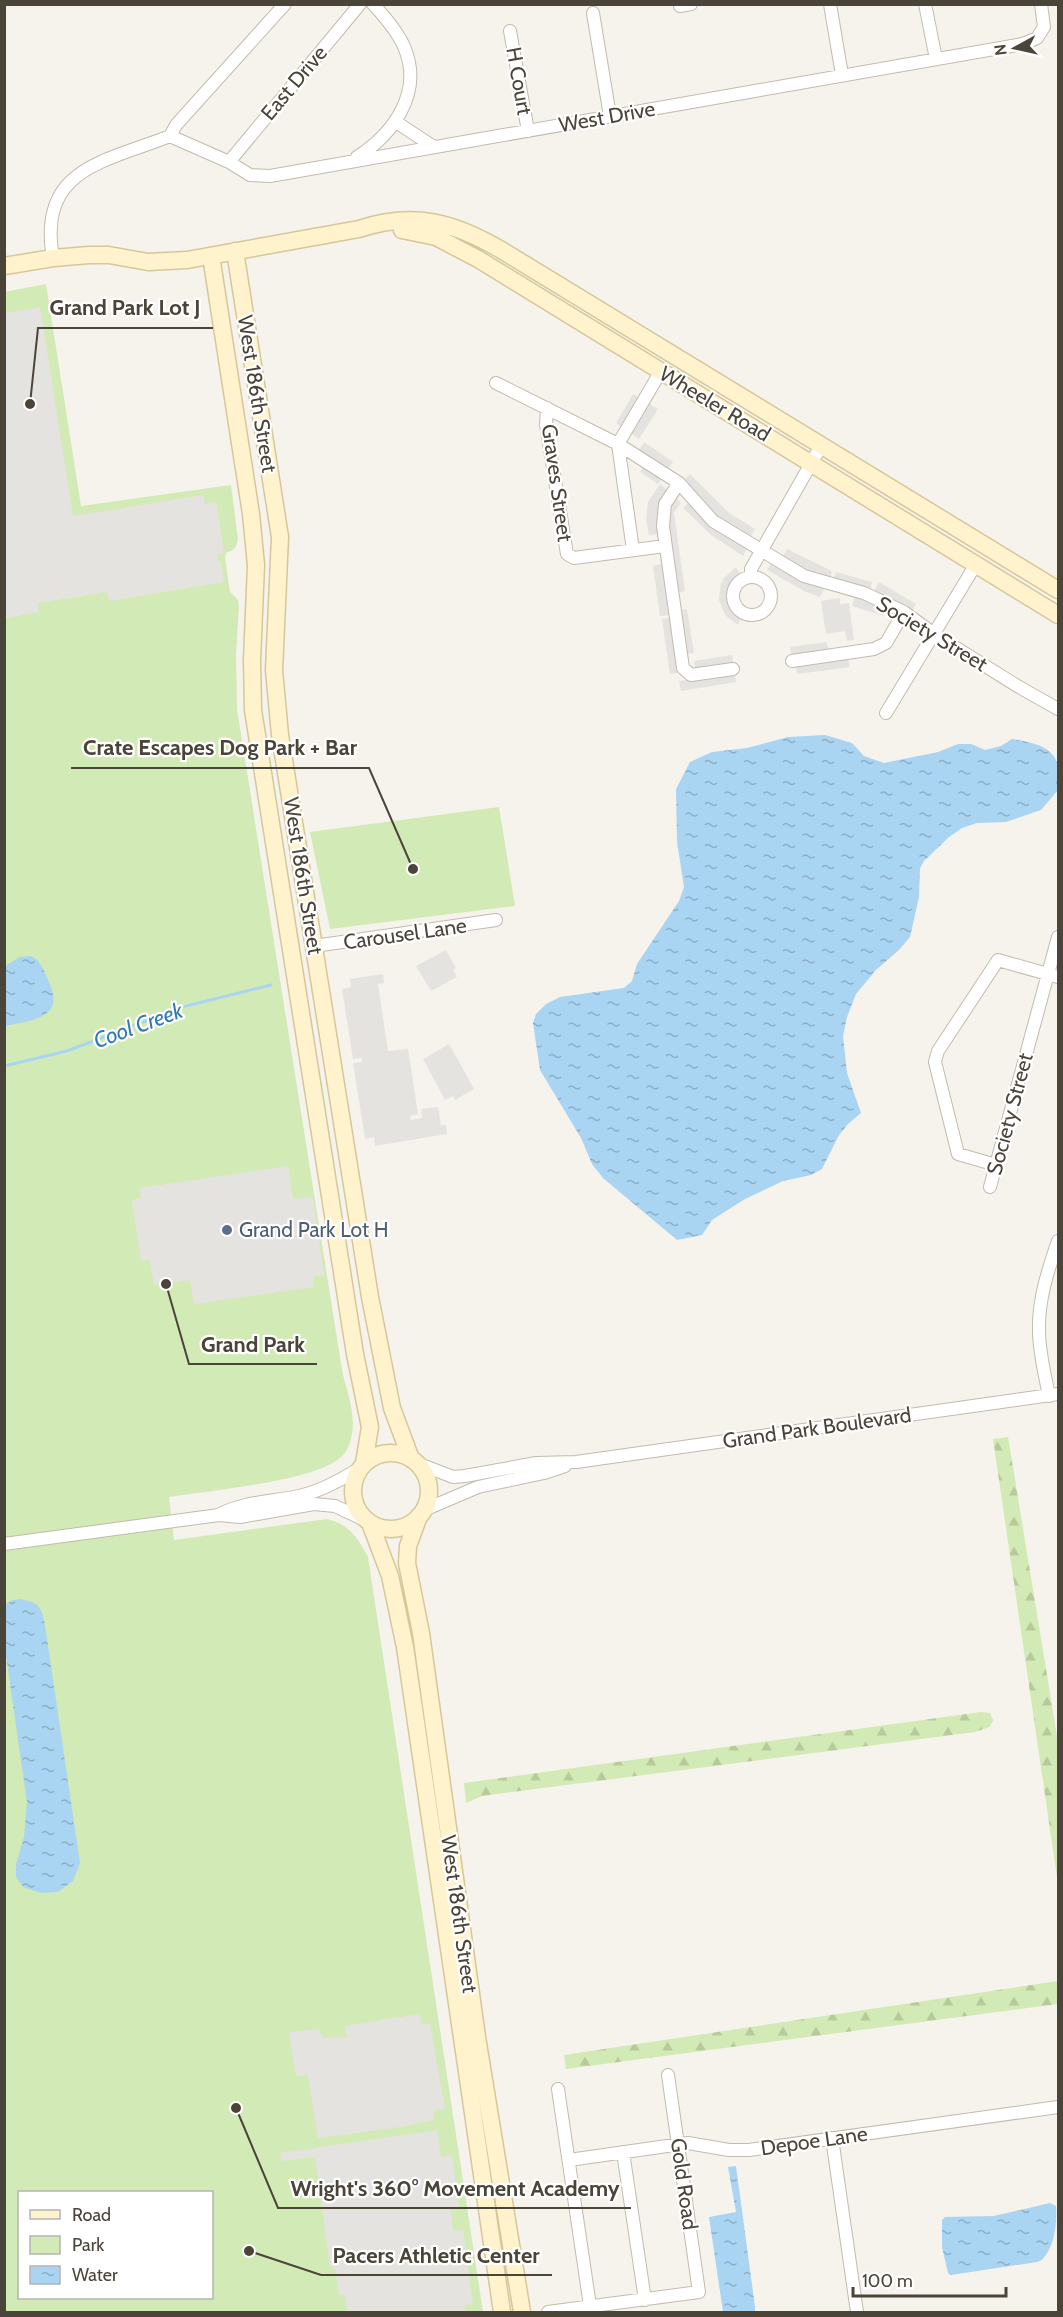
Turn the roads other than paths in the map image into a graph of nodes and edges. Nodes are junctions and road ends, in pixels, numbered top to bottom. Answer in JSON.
{"nodes":[{"id":1,"x":285,"y":4,"type":"edge"},
{"id":2,"x":360,"y":4,"type":"edge"},
{"id":3,"x":373,"y":4,"type":"edge"},
{"id":4,"x":830,"y":4,"type":"edge"},
{"id":5,"x":925,"y":4,"type":"edge"},
{"id":6,"x":1041,"y":4,"type":"edge"},
{"id":7,"x":593,"y":13,"type":"dead end"},
{"id":8,"x":510,"y":31,"type":"dead end"},
{"id":9,"x":936,"y":59,"type":"junction"},
{"id":10,"x":842,"y":75,"type":"junction"},
{"id":11,"x":610,"y":117,"type":"junction"},
{"id":12,"x":396,"y":122,"type":"junction"},
{"id":13,"x":528,"y":131,"type":"junction"},
{"id":14,"x":170,"y":136,"type":"junction"},
{"id":15,"x":434,"y":147,"type":"junction"},
{"id":16,"x":350,"y":161,"type":"junction"},
{"id":17,"x":229,"y":162,"type":"junction"},
{"id":18,"x":359,"y":229,"type":"junction"},
{"id":19,"x":235,"y":251,"type":"junction"},
{"id":20,"x":205,"y":257,"type":"junction"},
{"id":21,"x":53,"y":258,"type":"junction"},
{"id":22,"x":4,"y":266,"type":"edge"},
{"id":23,"x":661,"y":371,"type":"junction"},
{"id":24,"x":496,"y":383,"type":"dead end"},
{"id":25,"x":547,"y":408,"type":"junction"},
{"id":26,"x":618,"y":444,"type":"junction"},
{"id":27,"x":821,"y":446,"type":"junction"},
{"id":28,"x":812,"y":463,"type":"junction"},
{"id":29,"x":679,"y":483,"type":"junction"},
{"id":30,"x":665,"y":546,"type":"junction"},
{"id":31,"x":633,"y":550,"type":"junction"},
{"id":32,"x":762,"y":551,"type":"junction"},
{"id":33,"x":976,"y":564,"type":"junction"},
{"id":34,"x":751,"y":577,"type":"dead end"},
{"id":35,"x":1059,"y":590,"type":"edge"},
{"id":36,"x":904,"y":612,"type":"junction"},
{"id":37,"x":1059,"y":615,"type":"edge"},
{"id":38,"x":934,"y":634,"type":"junction"},
{"id":39,"x":792,"y":661,"type":"dead end"},
{"id":40,"x":733,"y":669,"type":"dead end"},
{"id":41,"x":1059,"y":709,"type":"edge"},
{"id":42,"x":886,"y":713,"type":"dead end"},
{"id":43,"x":295,"y":829,"type":"junction"},
{"id":44,"x":272,"y":833,"type":"junction"},
{"id":45,"x":496,"y":920,"type":"dead end"},
{"id":46,"x":1059,"y":937,"type":"edge"},
{"id":47,"x":314,"y":946,"type":"junction"},
{"id":48,"x":1053,"y":975,"type":"edge"},
{"id":49,"x":996,"y":1165,"type":"junction"},
{"id":50,"x":990,"y":1187,"type":"dead end"},
{"id":51,"x":1059,"y":1241,"type":"edge"},
{"id":52,"x":1054,"y":1395,"type":"edge"},
{"id":53,"x":414,"y":1461,"type":"junction"},
{"id":54,"x":576,"y":1462,"type":"junction"},
{"id":55,"x":362,"y":1466,"type":"junction"},
{"id":56,"x":422,"y":1513,"type":"junction"},
{"id":57,"x":219,"y":1515,"type":"junction"},
{"id":58,"x":369,"y":1522,"type":"junction"},
{"id":59,"x":4,"y":1544,"type":"edge"},
{"id":60,"x":668,"y":2075,"type":"dead end"},
{"id":61,"x":558,"y":2089,"type":"dead end"},
{"id":62,"x":1059,"y":2107,"type":"edge"},
{"id":63,"x":832,"y":2138,"type":"junction"},
{"id":64,"x":678,"y":2144,"type":"junction"},
{"id":65,"x":624,"y":2152,"type":"junction"},
{"id":66,"x":569,"y":2160,"type":"junction"},
{"id":67,"x":645,"y":2300,"type":"junction"},
{"id":68,"x":590,"y":2306,"type":"junction"},
{"id":69,"x":501,"y":2313,"type":"edge"},
{"id":70,"x":522,"y":2313,"type":"edge"},
{"id":71,"x":548,"y":2313,"type":"edge"},
{"id":72,"x":856,"y":2313,"type":"edge"}],
"edges":[{"from":1,"to":14,"type":"street"},
{"from":2,"to":17,"type":"street","name":"East Drive"},
{"from":3,"to":12,"type":"street"},
{"from":4,"to":10,"type":"street"},
{"from":5,"to":9,"type":"street"},
{"from":6,"to":9,"type":"street","name":"West Drive"},
{"from":7,"to":11,"type":"street"},
{"from":8,"to":13,"type":"street","name":"H Court"},
{"from":9,"to":10,"type":"street","name":"West Drive"},
{"from":10,"to":11,"type":"street","name":"West Drive"},
{"from":11,"to":13,"type":"street","name":"West Drive"},
{"from":12,"to":15,"type":"street"},
{"from":12,"to":16,"type":"street"},
{"from":13,"to":15,"type":"street","name":"West Drive"},
{"from":14,"to":17,"type":"street","name":"West Drive"},
{"from":14,"to":21,"type":"street"},
{"from":15,"to":16,"type":"street","name":"West Drive"},
{"from":16,"to":17,"type":"street","name":"West Drive"},
{"from":18,"to":19,"type":"street","name":"Wheeler Road"},
{"from":18,"to":23,"type":"street","name":"Wheeler Road"},
{"from":18,"to":27,"type":"street","name":"Wheeler Road"},
{"from":19,"to":20,"type":"street","name":"Wheeler Road"},
{"from":19,"to":43,"type":"street","name":"West 186th Street"},
{"from":20,"to":21,"type":"street","name":"Wheeler Road"},
{"from":20,"to":44,"type":"street","name":"West 186th Street"},
{"from":21,"to":22,"type":"street","name":"Wheeler Road"},
{"from":23,"to":26,"type":"street"},
{"from":23,"to":28,"type":"street","name":"Wheeler Road"},
{"from":24,"to":25,"type":"street","name":"Society Street"},
{"from":25,"to":26,"type":"street","name":"Society Street"},
{"from":25,"to":31,"type":"street","name":"Graves Street"},
{"from":26,"to":29,"type":"street","name":"Society Street"},
{"from":26,"to":31,"type":"street"},
{"from":27,"to":28,"type":"street"},
{"from":27,"to":35,"type":"street","name":"Wheeler Road"},
{"from":28,"to":32,"type":"street"},
{"from":28,"to":33,"type":"street","name":"Wheeler Road"},
{"from":29,"to":30,"type":"street"},
{"from":29,"to":32,"type":"street","name":"Society Street"},
{"from":30,"to":31,"type":"street"},
{"from":30,"to":40,"type":"street"},
{"from":32,"to":34,"type":"street"},
{"from":32,"to":36,"type":"street","name":"Society Street"},
{"from":33,"to":37,"type":"street","name":"Wheeler Road"},
{"from":33,"to":38,"type":"street"},
{"from":36,"to":38,"type":"street","name":"Society Street"},
{"from":36,"to":39,"type":"street"},
{"from":38,"to":41,"type":"street","name":"Society Street"},
{"from":38,"to":42,"type":"street"},
{"from":43,"to":44,"type":"street"},
{"from":43,"to":47,"type":"street","name":"West 186th Street"},
{"from":44,"to":55,"type":"street","name":"West 186th Street"},
{"from":45,"to":47,"type":"street","name":"Carousel Lane"},
{"from":46,"to":48,"type":"street","name":"Society Street"},
{"from":47,"to":53,"type":"street","name":"West 186th Street"},
{"from":48,"to":49,"type":"street","name":"Society Street"},
{"from":48,"to":49,"type":"street"},
{"from":49,"to":50,"type":"street","name":"Society Street"},
{"from":51,"to":52,"type":"street"},
{"from":52,"to":54,"type":"street","name":"Grand Park Boulevard"},
{"from":53,"to":54,"type":"street","name":"Grand Park Boulevard"},
{"from":53,"to":55,"type":"street"},
{"from":53,"to":56,"type":"street"},
{"from":54,"to":56,"type":"street","name":"Grand Park Boulevard"},
{"from":55,"to":57,"type":"street"},
{"from":55,"to":58,"type":"street"},
{"from":56,"to":58,"type":"street"},
{"from":56,"to":70,"type":"street","name":"West 186th Street"},
{"from":57,"to":58,"type":"street"},
{"from":57,"to":59,"type":"street"},
{"from":58,"to":69,"type":"street","name":"West 186th Street"},
{"from":60,"to":64,"type":"street","name":"Gold Road"},
{"from":61,"to":66,"type":"street"},
{"from":62,"to":63,"type":"street","name":"Depoe Lane"},
{"from":63,"to":64,"type":"street","name":"Depoe Lane"},
{"from":63,"to":72,"type":"street"},
{"from":64,"to":65,"type":"street","name":"Depoe Lane"},
{"from":64,"to":67,"type":"street","name":"Gold Road"},
{"from":65,"to":66,"type":"street","name":"Depoe Lane"},
{"from":65,"to":67,"type":"street"},
{"from":66,"to":68,"type":"street"},
{"from":67,"to":68,"type":"street"},
{"from":68,"to":71,"type":"street"}]}
